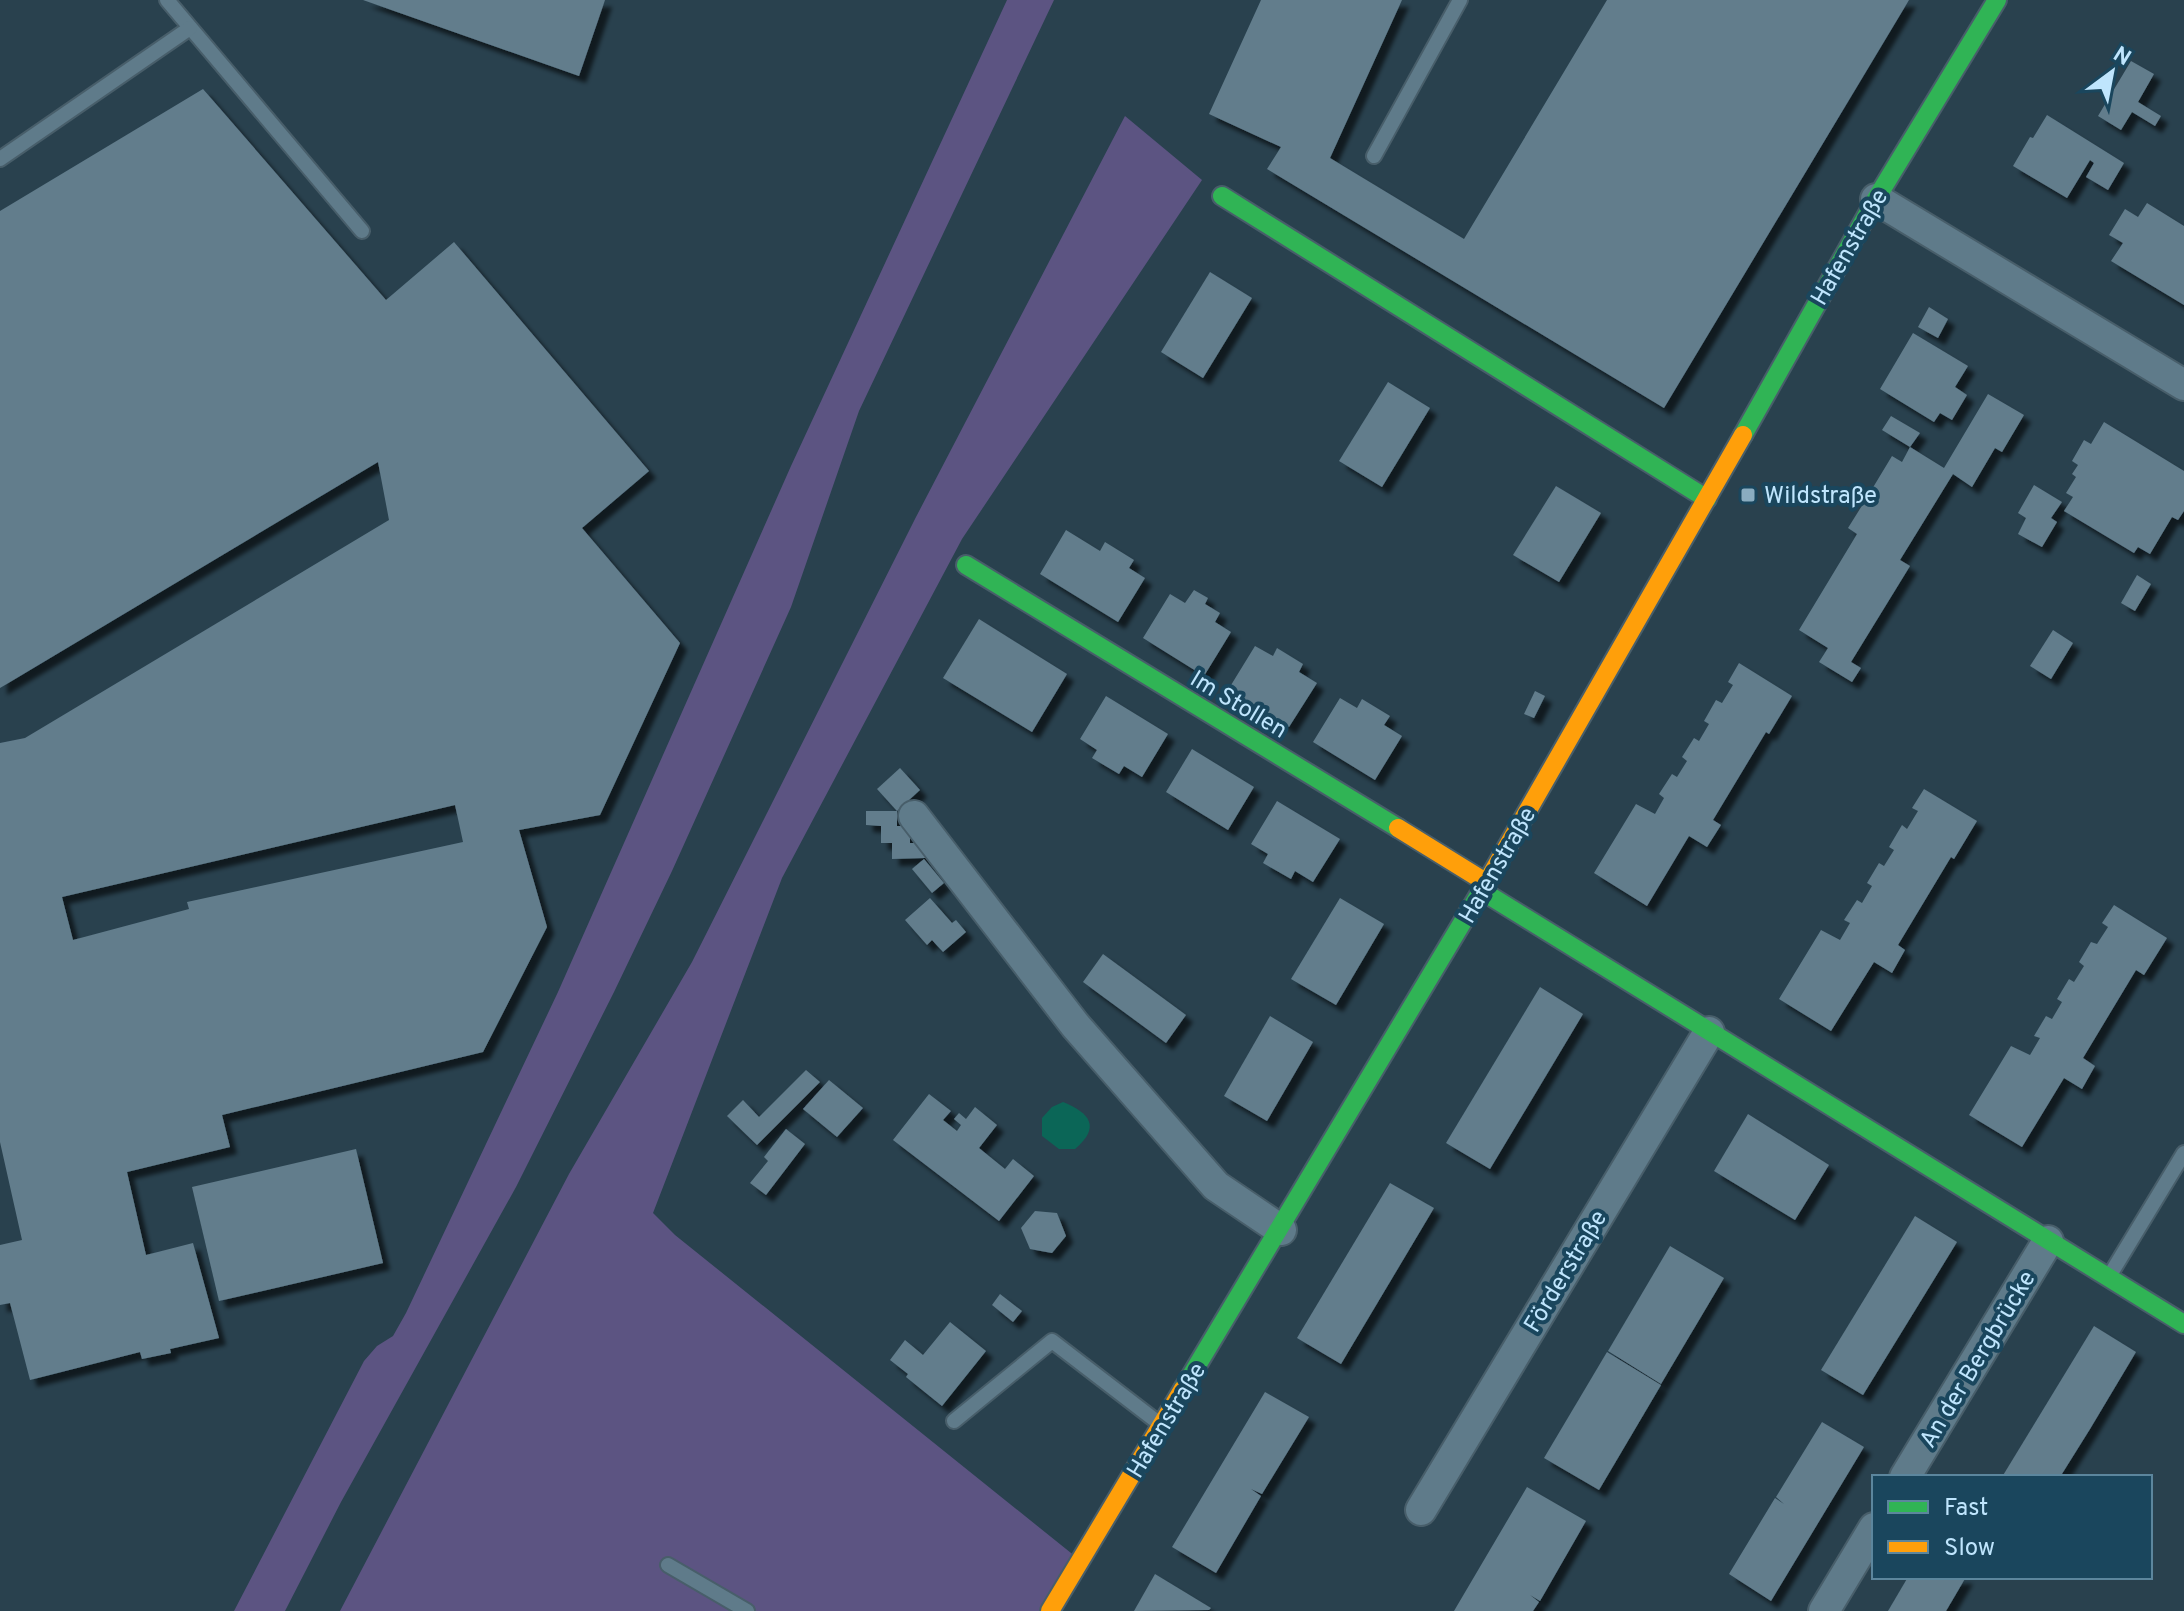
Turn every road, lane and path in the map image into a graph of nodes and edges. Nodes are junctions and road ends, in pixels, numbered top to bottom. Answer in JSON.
{"nodes":[{"id":1,"x":167,"y":0,"type":"edge"},
{"id":2,"x":1460,"y":0,"type":"edge"},
{"id":3,"x":1997,"y":0,"type":"edge"},
{"id":4,"x":190,"y":28,"type":"junction"},
{"id":5,"x":1374,"y":156,"type":"dead end"},
{"id":6,"x":0,"y":159,"type":"edge"},
{"id":7,"x":1222,"y":196,"type":"dead end"},
{"id":8,"x":1876,"y":199,"type":"junction"},
{"id":9,"x":362,"y":231,"type":"dead end"},
{"id":10,"x":2184,"y":385,"type":"edge"},
{"id":11,"x":1707,"y":499,"type":"junction"},
{"id":12,"x":966,"y":565,"type":"dead end"},
{"id":13,"x":914,"y":816,"type":"dead end"},
{"id":14,"x":1485,"y":887,"type":"junction"},
{"id":15,"x":1709,"y":1032,"type":"junction"},
{"id":16,"x":2184,"y":1153,"type":"edge"},
{"id":17,"x":1281,"y":1230,"type":"junction"},
{"id":18,"x":2048,"y":1241,"type":"junction"},
{"id":19,"x":2108,"y":1277,"type":"junction"},
{"id":20,"x":2184,"y":1324,"type":"edge"},
{"id":21,"x":954,"y":1421,"type":"dead end"},
{"id":22,"x":1163,"y":1426,"type":"junction"},
{"id":23,"x":1906,"y":1475,"type":"edge"},
{"id":24,"x":1421,"y":1510,"type":"dead end"},
{"id":25,"x":1872,"y":1531,"type":"edge"},
{"id":26,"x":668,"y":1565,"type":"dead end"},
{"id":27,"x":747,"y":1611,"type":"edge"},
{"id":28,"x":1050,"y":1611,"type":"edge"},
{"id":29,"x":1824,"y":1611,"type":"edge"}],
"edges":[{"from":1,"to":4,"type":"lane"},
{"from":2,"to":5,"type":"lane"},
{"from":3,"to":8,"type":"street","name":"Hafenstraße"},
{"from":4,"to":6,"type":"lane"},
{"from":4,"to":9,"type":"lane"},
{"from":7,"to":11,"type":"street"},
{"from":8,"to":10,"type":"street"},
{"from":8,"to":11,"type":"street","name":"Hafenstraße"},
{"from":11,"to":14,"type":"street","name":"Hafenstraße"},
{"from":12,"to":14,"type":"street","name":"Im Stollen"},
{"from":13,"to":17,"type":"street"},
{"from":14,"to":15,"type":"street"},
{"from":14,"to":17,"type":"street","name":"Hafenstraße"},
{"from":15,"to":18,"type":"street"},
{"from":15,"to":24,"type":"street","name":"Förderstraße"},
{"from":16,"to":19,"type":"lane"},
{"from":17,"to":22,"type":"street","name":"Hafenstraße"},
{"from":18,"to":19,"type":"street"},
{"from":18,"to":23,"type":"street","name":"An der Bergbrücke"},
{"from":19,"to":20,"type":"street"},
{"from":21,"to":22,"type":"lane"},
{"from":22,"to":28,"type":"street","name":"Hafenstraße"},
{"from":25,"to":29,"type":"street"},
{"from":26,"to":27,"type":"lane"}]}
